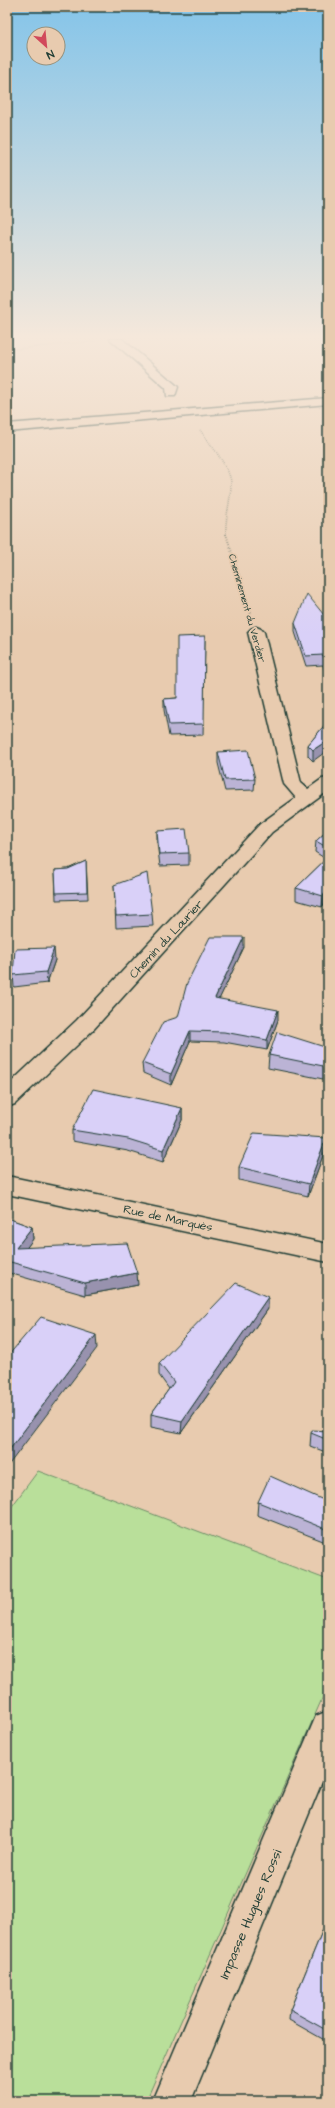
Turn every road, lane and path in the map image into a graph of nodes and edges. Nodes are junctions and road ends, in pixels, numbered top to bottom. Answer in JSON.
{"nodes":[{"id":1,"x":205,"y":437,"type":"edge"},
{"id":2,"x":256,"y":632,"type":"joint"},
{"id":3,"x":328,"y":783,"type":"edge"},
{"id":4,"x":307,"y":799,"type":"junction"},
{"id":5,"x":7,"y":1099,"type":"edge"},
{"id":6,"x":7,"y":1185,"type":"edge"},
{"id":7,"x":328,"y":1253,"type":"edge"},
{"id":8,"x":328,"y":1727,"type":"edge"},
{"id":9,"x":172,"y":2101,"type":"edge"}],
"edges":[{"from":1,"to":2,"type":"path","name":"Cheminement du Verdier"},
{"from":2,"to":4,"type":"street","name":"Cheminement du Verdier"},
{"from":3,"to":4,"type":"street","name":"Chemin du Laurier"},
{"from":4,"to":5,"type":"street","name":"Chemin du Laurier"},
{"from":6,"to":7,"type":"street","name":"Rue de Marquès"},
{"from":8,"to":9,"type":"street","name":"Impasse Hugues Rossi"}]}
